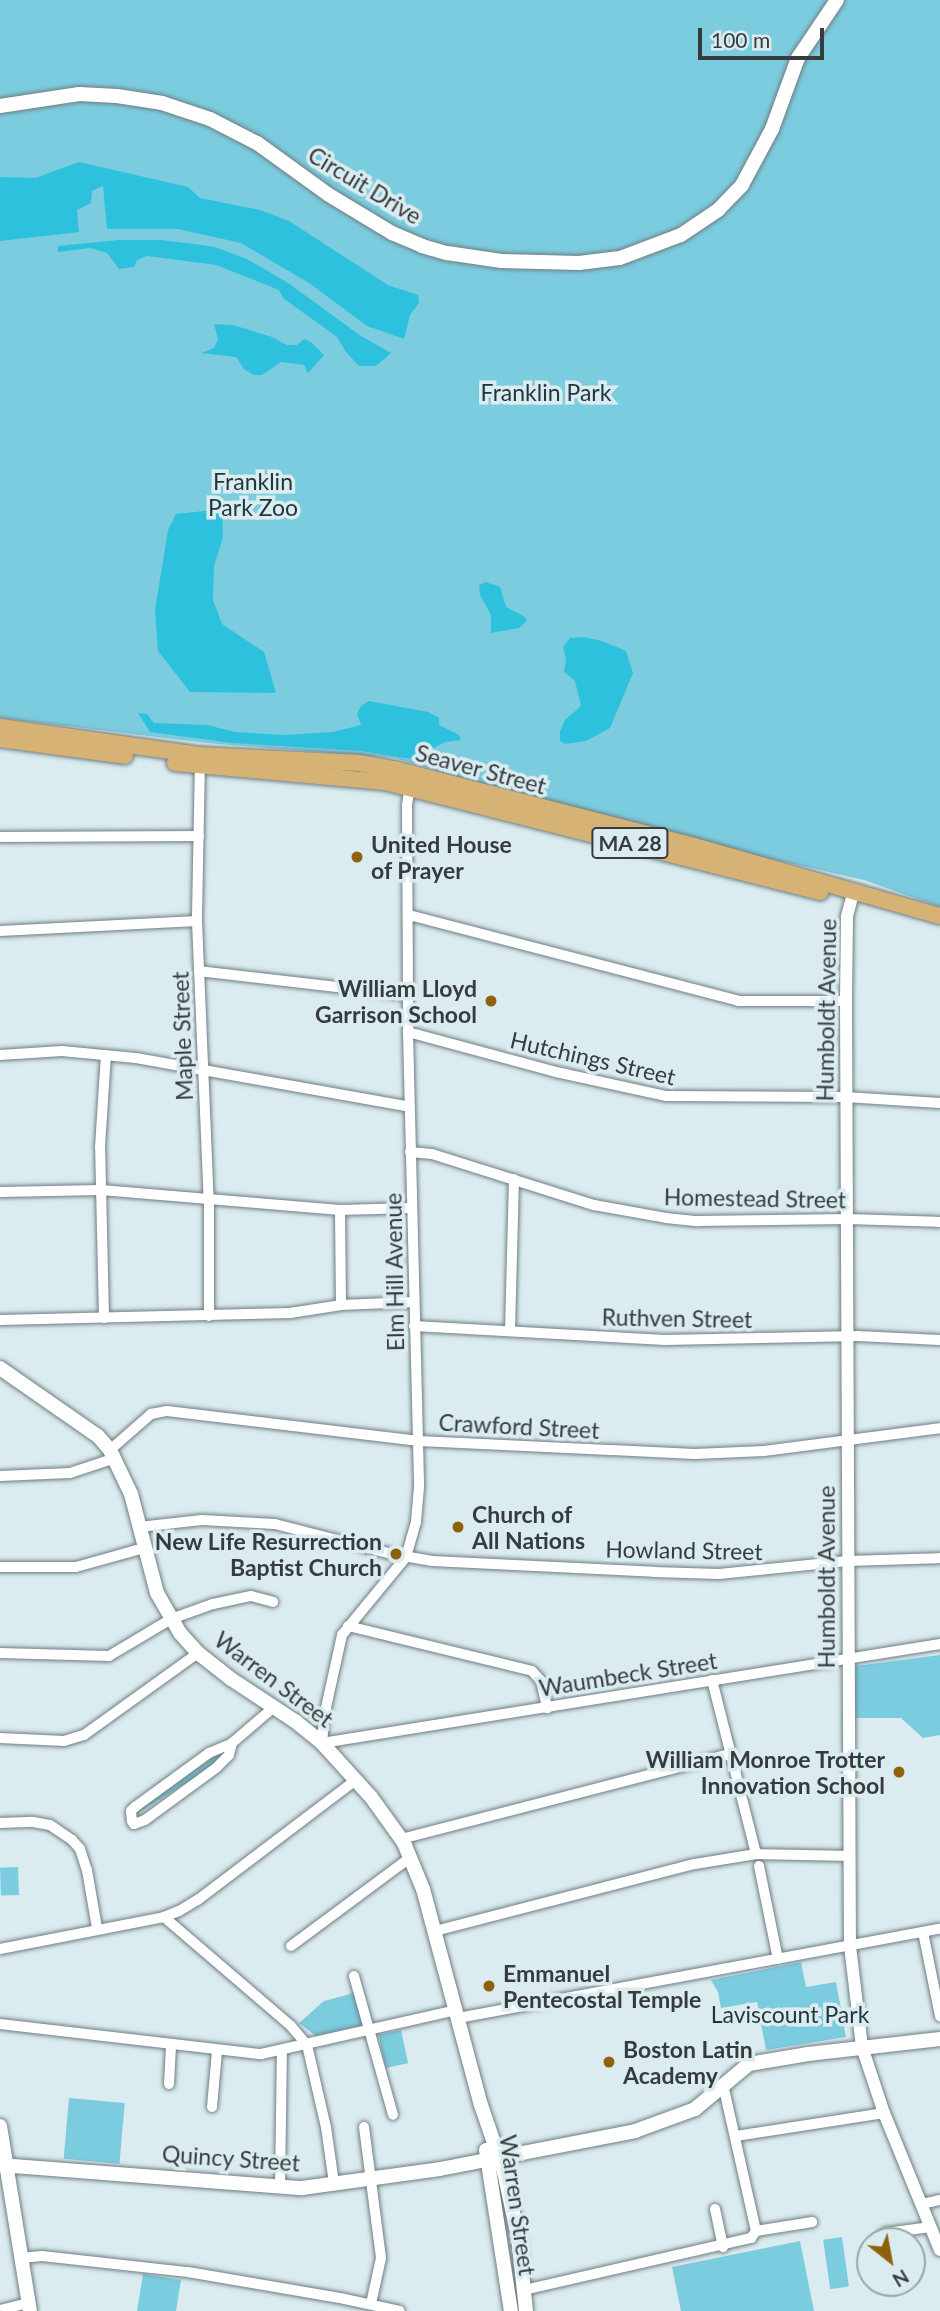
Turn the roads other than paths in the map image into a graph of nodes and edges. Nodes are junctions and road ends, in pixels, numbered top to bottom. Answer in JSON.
{"nodes":[{"id":1,"x":836,"y":0,"type":"edge"},
{"id":2,"x":0,"y":106,"type":"edge"},
{"id":3,"x":0,"y":727,"type":"edge"},
{"id":4,"x":0,"y":739,"type":"edge"},
{"id":5,"x":200,"y":761,"type":"junction"},
{"id":6,"x":410,"y":780,"type":"junction"},
{"id":7,"x":199,"y":836,"type":"junction"},
{"id":8,"x":0,"y":837,"type":"edge"},
{"id":9,"x":852,"y":895,"type":"junction"},
{"id":10,"x":409,"y":915,"type":"junction"},
{"id":11,"x":940,"y":916,"type":"edge"},
{"id":12,"x":197,"y":921,"type":"junction"},
{"id":13,"x":940,"y":927,"type":"edge"},
{"id":14,"x":0,"y":931,"type":"edge"},
{"id":15,"x":199,"y":971,"type":"junction"},
{"id":16,"x":408,"y":995,"type":"junction"},
{"id":17,"x":846,"y":1000,"type":"junction"},
{"id":18,"x":408,"y":1031,"type":"junction"},
{"id":19,"x":0,"y":1055,"type":"edge"},
{"id":20,"x":106,"y":1055,"type":"junction"},
{"id":21,"x":204,"y":1072,"type":"junction"},
{"id":22,"x":845,"y":1097,"type":"junction"},
{"id":23,"x":940,"y":1103,"type":"edge"},
{"id":24,"x":410,"y":1107,"type":"junction"},
{"id":25,"x":410,"y":1152,"type":"junction"},
{"id":26,"x":514,"y":1179,"type":"junction"},
{"id":27,"x":101,"y":1190,"type":"junction"},
{"id":28,"x":0,"y":1192,"type":"edge"},
{"id":29,"x":209,"y":1199,"type":"junction"},
{"id":30,"x":412,"y":1208,"type":"junction"},
{"id":31,"x":340,"y":1210,"type":"junction"},
{"id":32,"x":847,"y":1219,"type":"junction"},
{"id":33,"x":940,"y":1222,"type":"edge"},
{"id":34,"x":413,"y":1302,"type":"junction"},
{"id":35,"x":341,"y":1304,"type":"junction"},
{"id":36,"x":209,"y":1316,"type":"junction"},
{"id":37,"x":104,"y":1318,"type":"junction"},
{"id":38,"x":0,"y":1320,"type":"edge"},
{"id":39,"x":414,"y":1326,"type":"junction"},
{"id":40,"x":510,"y":1331,"type":"junction"},
{"id":41,"x":848,"y":1336,"type":"junction"},
{"id":42,"x":940,"y":1340,"type":"edge"},
{"id":43,"x":0,"y":1368,"type":"edge"},
{"id":44,"x":940,"y":1428,"type":"edge"},
{"id":45,"x":419,"y":1441,"type":"junction"},
{"id":46,"x":847,"y":1441,"type":"junction"},
{"id":47,"x":112,"y":1454,"type":"junction"},
{"id":48,"x":0,"y":1476,"type":"edge"},
{"id":49,"x":139,"y":1527,"type":"junction"},
{"id":50,"x":144,"y":1548,"type":"junction"},
{"id":51,"x":406,"y":1557,"type":"junction"},
{"id":52,"x":940,"y":1558,"type":"edge"},
{"id":53,"x":847,"y":1561,"type":"junction"},
{"id":54,"x":0,"y":1567,"type":"edge"},
{"id":55,"x":273,"y":1602,"type":"dead end"},
{"id":56,"x":171,"y":1619,"type":"junction"},
{"id":57,"x":348,"y":1626,"type":"junction"},
{"id":58,"x":940,"y":1644,"type":"edge"},
{"id":59,"x":0,"y":1653,"type":"edge"},
{"id":60,"x":198,"y":1653,"type":"junction"},
{"id":61,"x":848,"y":1658,"type":"junction"},
{"id":62,"x":712,"y":1680,"type":"junction"},
{"id":63,"x":274,"y":1707,"type":"junction"},
{"id":64,"x":547,"y":1708,"type":"junction"},
{"id":65,"x":0,"y":1738,"type":"edge"},
{"id":66,"x":232,"y":1743,"type":"junction"},
{"id":67,"x":322,"y":1743,"type":"junction"},
{"id":68,"x":730,"y":1754,"type":"junction"},
{"id":69,"x":356,"y":1780,"type":"junction"},
{"id":70,"x":0,"y":1823,"type":"edge"},
{"id":71,"x":401,"y":1839,"type":"junction"},
{"id":72,"x":756,"y":1854,"type":"junction"},
{"id":73,"x":848,"y":1856,"type":"junction"},
{"id":74,"x":411,"y":1857,"type":"junction"},
{"id":75,"x":759,"y":1866,"type":"dead end"},
{"id":76,"x":164,"y":1917,"type":"junction"},
{"id":77,"x":97,"y":1928,"type":"junction"},
{"id":78,"x":940,"y":1929,"type":"edge"},
{"id":79,"x":435,"y":1931,"type":"junction"},
{"id":80,"x":923,"y":1932,"type":"junction"},
{"id":81,"x":291,"y":1946,"type":"dead end"},
{"id":82,"x":850,"y":1946,"type":"junction"},
{"id":83,"x":0,"y":1949,"type":"edge"},
{"id":84,"x":778,"y":1959,"type":"junction"},
{"id":85,"x":354,"y":1976,"type":"dead end"},
{"id":86,"x":457,"y":2014,"type":"junction"},
{"id":87,"x":940,"y":2016,"type":"edge"},
{"id":88,"x":0,"y":2024,"type":"edge"},
{"id":89,"x":369,"y":2031,"type":"junction"},
{"id":90,"x":940,"y":2039,"type":"edge"},
{"id":91,"x":171,"y":2045,"type":"junction"},
{"id":92,"x":307,"y":2045,"type":"junction"},
{"id":93,"x":862,"y":2048,"type":"junction"},
{"id":94,"x":217,"y":2051,"type":"junction"},
{"id":95,"x":282,"y":2051,"type":"junction"},
{"id":96,"x":169,"y":2084,"type":"dead end"},
{"id":97,"x":723,"y":2085,"type":"junction"},
{"id":98,"x":212,"y":2107,"type":"dead end"},
{"id":99,"x":884,"y":2113,"type":"junction"},
{"id":100,"x":393,"y":2115,"type":"dead end"},
{"id":101,"x":0,"y":2126,"type":"edge"},
{"id":102,"x":364,"y":2127,"type":"dead end"},
{"id":103,"x":736,"y":2136,"type":"junction"},
{"id":104,"x":494,"y":2158,"type":"junction"},
{"id":105,"x":2,"y":2165,"type":"edge"},
{"id":106,"x":372,"y":2178,"type":"junction"},
{"id":107,"x":334,"y":2183,"type":"junction"},
{"id":108,"x":280,"y":2187,"type":"junction"},
{"id":109,"x":940,"y":2200,"type":"edge"},
{"id":110,"x":922,"y":2204,"type":"junction"},
{"id":111,"x":716,"y":2209,"type":"dead end"},
{"id":112,"x":813,"y":2222,"type":"dead end"},
{"id":113,"x":931,"y":2227,"type":"junction"},
{"id":114,"x":926,"y":2228,"type":"edge"},
{"id":115,"x":756,"y":2231,"type":"junction"},
{"id":116,"x":723,"y":2247,"type":"junction"},
{"id":117,"x":940,"y":2250,"type":"edge"},
{"id":118,"x":20,"y":2258,"type":"junction"},
{"id":119,"x":524,"y":2290,"type":"junction"},
{"id":120,"x":371,"y":2304,"type":"junction"},
{"id":121,"x":29,"y":2307,"type":"edge"},
{"id":122,"x":0,"y":2310,"type":"edge"},
{"id":123,"x":400,"y":2311,"type":"edge"},
{"id":124,"x":511,"y":2311,"type":"edge"},
{"id":125,"x":526,"y":2311,"type":"edge"}],
"edges":[{"from":1,"to":2,"type":"main road","name":"Circuit Drive"},
{"from":3,"to":5,"type":"main road","name":"Seaver Street","number":"MA 28"},
{"from":4,"to":5,"type":"main road","name":"Seaver Street","number":"MA 28"},
{"from":5,"to":6,"type":"main road","name":"Seaver Street","number":"MA 28"},
{"from":5,"to":7,"type":"street","name":"Maple Street"},
{"from":6,"to":9,"type":"main road","name":"Seaver Street","number":"MA 28"},
{"from":6,"to":10,"type":"street","name":"Elm Hill Avenue"},
{"from":7,"to":8,"type":"street"},
{"from":7,"to":12,"type":"street","name":"Maple Street"},
{"from":9,"to":11,"type":"main road","name":"Seaver Street","number":"MA 28"},
{"from":9,"to":13,"type":"main road","name":"Seaver Street","number":"MA 28"},
{"from":9,"to":17,"type":"street","name":"Humboldt Avenue"},
{"from":10,"to":16,"type":"street","name":"Elm Hill Avenue"},
{"from":10,"to":17,"type":"street"},
{"from":12,"to":14,"type":"street"},
{"from":12,"to":15,"type":"street","name":"Maple Street"},
{"from":15,"to":16,"type":"street"},
{"from":15,"to":21,"type":"street","name":"Maple Street"},
{"from":16,"to":18,"type":"street","name":"Elm Hill Avenue"},
{"from":17,"to":22,"type":"street","name":"Humboldt Avenue"},
{"from":18,"to":22,"type":"street","name":"Hutchings Street"},
{"from":18,"to":24,"type":"street","name":"Elm Hill Avenue"},
{"from":19,"to":20,"type":"street"},
{"from":20,"to":21,"type":"street"},
{"from":20,"to":27,"type":"street"},
{"from":21,"to":24,"type":"street"},
{"from":21,"to":29,"type":"street","name":"Maple Street"},
{"from":22,"to":23,"type":"street","name":"Hutchings Street"},
{"from":22,"to":32,"type":"street","name":"Humboldt Avenue"},
{"from":24,"to":25,"type":"street","name":"Elm Hill Avenue"},
{"from":25,"to":26,"type":"street","name":"Homestead Street"},
{"from":25,"to":30,"type":"street","name":"Elm Hill Avenue"},
{"from":26,"to":32,"type":"street","name":"Homestead Street"},
{"from":26,"to":40,"type":"street"},
{"from":27,"to":28,"type":"street"},
{"from":27,"to":29,"type":"street"},
{"from":27,"to":37,"type":"street"},
{"from":29,"to":31,"type":"street"},
{"from":29,"to":36,"type":"street","name":"Maple Street"},
{"from":30,"to":31,"type":"street"},
{"from":30,"to":34,"type":"street","name":"Elm Hill Avenue"},
{"from":31,"to":35,"type":"street"},
{"from":32,"to":33,"type":"street","name":"Homestead Street"},
{"from":32,"to":41,"type":"street","name":"Humboldt Avenue"},
{"from":34,"to":35,"type":"street"},
{"from":34,"to":39,"type":"street","name":"Elm Hill Avenue"},
{"from":35,"to":36,"type":"street"},
{"from":36,"to":37,"type":"street"},
{"from":37,"to":38,"type":"street"},
{"from":39,"to":40,"type":"street","name":"Ruthven Street"},
{"from":39,"to":45,"type":"street","name":"Elm Hill Avenue"},
{"from":40,"to":41,"type":"street","name":"Ruthven Street"},
{"from":41,"to":42,"type":"street","name":"Ruthven Street"},
{"from":41,"to":46,"type":"street","name":"Humboldt Avenue"},
{"from":43,"to":47,"type":"main road","name":"Warren Street"},
{"from":44,"to":46,"type":"street","name":"Crawford Street"},
{"from":45,"to":46,"type":"street","name":"Crawford Street"},
{"from":45,"to":47,"type":"street","name":"Crawford Street"},
{"from":45,"to":51,"type":"street","name":"Elm Hill Avenue"},
{"from":46,"to":53,"type":"street","name":"Humboldt Avenue"},
{"from":47,"to":48,"type":"street"},
{"from":47,"to":49,"type":"main road","name":"Warren Street"},
{"from":49,"to":50,"type":"main road","name":"Warren Street"},
{"from":49,"to":51,"type":"street","name":"Howland Street"},
{"from":50,"to":54,"type":"street"},
{"from":50,"to":56,"type":"main road","name":"Warren Street"},
{"from":51,"to":53,"type":"street","name":"Howland Street"},
{"from":51,"to":57,"type":"street","name":"Elm Hill Avenue"},
{"from":52,"to":53,"type":"street","name":"Howland Street"},
{"from":53,"to":61,"type":"street","name":"Humboldt Avenue"},
{"from":55,"to":56,"type":"street"},
{"from":56,"to":59,"type":"street"},
{"from":56,"to":60,"type":"main road","name":"Warren Street"},
{"from":57,"to":64,"type":"street"},
{"from":57,"to":67,"type":"street","name":"Elm Hill Avenue"},
{"from":58,"to":61,"type":"street","name":"Waumbeck Street"},
{"from":60,"to":63,"type":"main road","name":"Warren Street"},
{"from":60,"to":65,"type":"street"},
{"from":61,"to":62,"type":"street","name":"Waumbeck Street"},
{"from":61,"to":73,"type":"street","name":"Humboldt Avenue"},
{"from":62,"to":64,"type":"street","name":"Waumbeck Street"},
{"from":62,"to":68,"type":"street"},
{"from":63,"to":66,"type":"street"},
{"from":63,"to":67,"type":"main road","name":"Warren Street"},
{"from":64,"to":67,"type":"street","name":"Waumbeck Street"},
{"from":66,"to":66,"type":"street"},
{"from":67,"to":69,"type":"main road","name":"Warren Street"},
{"from":68,"to":71,"type":"street"},
{"from":68,"to":72,"type":"street"},
{"from":69,"to":71,"type":"main road","name":"Warren Street"},
{"from":69,"to":76,"type":"street"},
{"from":70,"to":77,"type":"street"},
{"from":71,"to":74,"type":"main road","name":"Warren Street"},
{"from":72,"to":73,"type":"street"},
{"from":72,"to":79,"type":"street"},
{"from":73,"to":82,"type":"street","name":"Humboldt Avenue"},
{"from":74,"to":79,"type":"main road","name":"Warren Street"},
{"from":74,"to":81,"type":"street"},
{"from":75,"to":84,"type":"street"},
{"from":76,"to":77,"type":"street"},
{"from":76,"to":92,"type":"street"},
{"from":77,"to":83,"type":"street"},
{"from":78,"to":80,"type":"street"},
{"from":79,"to":86,"type":"main road","name":"Warren Street"},
{"from":80,"to":82,"type":"street"},
{"from":80,"to":87,"type":"street"},
{"from":82,"to":84,"type":"street"},
{"from":82,"to":93,"type":"street","name":"Humboldt Avenue"},
{"from":84,"to":86,"type":"street"},
{"from":85,"to":89,"type":"street"},
{"from":86,"to":89,"type":"street"},
{"from":86,"to":104,"type":"main road","name":"Warren Street"},
{"from":88,"to":91,"type":"street"},
{"from":89,"to":92,"type":"street"},
{"from":89,"to":100,"type":"street"},
{"from":90,"to":93,"type":"main road","name":"Quincy Street"},
{"from":91,"to":94,"type":"street"},
{"from":91,"to":96,"type":"street"},
{"from":92,"to":95,"type":"street"},
{"from":92,"to":107,"type":"street"},
{"from":93,"to":97,"type":"main road","name":"Quincy Street"},
{"from":93,"to":99,"type":"street","name":"Humboldt Avenue"},
{"from":94,"to":95,"type":"street"},
{"from":94,"to":98,"type":"street"},
{"from":95,"to":108,"type":"street"},
{"from":97,"to":103,"type":"street"},
{"from":97,"to":104,"type":"main road","name":"Quincy Street"},
{"from":99,"to":103,"type":"street"},
{"from":99,"to":110,"type":"street","name":"Humboldt Avenue"},
{"from":101,"to":105,"type":"main road"},
{"from":102,"to":106,"type":"street"},
{"from":103,"to":115,"type":"street"},
{"from":104,"to":106,"type":"main road","name":"Quincy Street"},
{"from":104,"to":119,"type":"main road","name":"Warren Street"},
{"from":104,"to":124,"type":"main road","name":"Warren Street"},
{"from":105,"to":108,"type":"main road","name":"Quincy Street"},
{"from":105,"to":118,"type":"main road"},
{"from":106,"to":107,"type":"main road","name":"Quincy Street"},
{"from":106,"to":120,"type":"street"},
{"from":107,"to":108,"type":"main road","name":"Quincy Street"},
{"from":109,"to":110,"type":"street"},
{"from":110,"to":113,"type":"street","name":"Humboldt Avenue"},
{"from":111,"to":116,"type":"street"},
{"from":112,"to":115,"type":"street"},
{"from":113,"to":114,"type":"street"},
{"from":113,"to":117,"type":"street","name":"Humboldt Avenue"},
{"from":115,"to":116,"type":"street"},
{"from":116,"to":119,"type":"street"},
{"from":118,"to":120,"type":"street"},
{"from":118,"to":121,"type":"main road"},
{"from":119,"to":125,"type":"main road","name":"Warren Street"},
{"from":120,"to":123,"type":"street"},
{"from":121,"to":122,"type":"street"}]}
